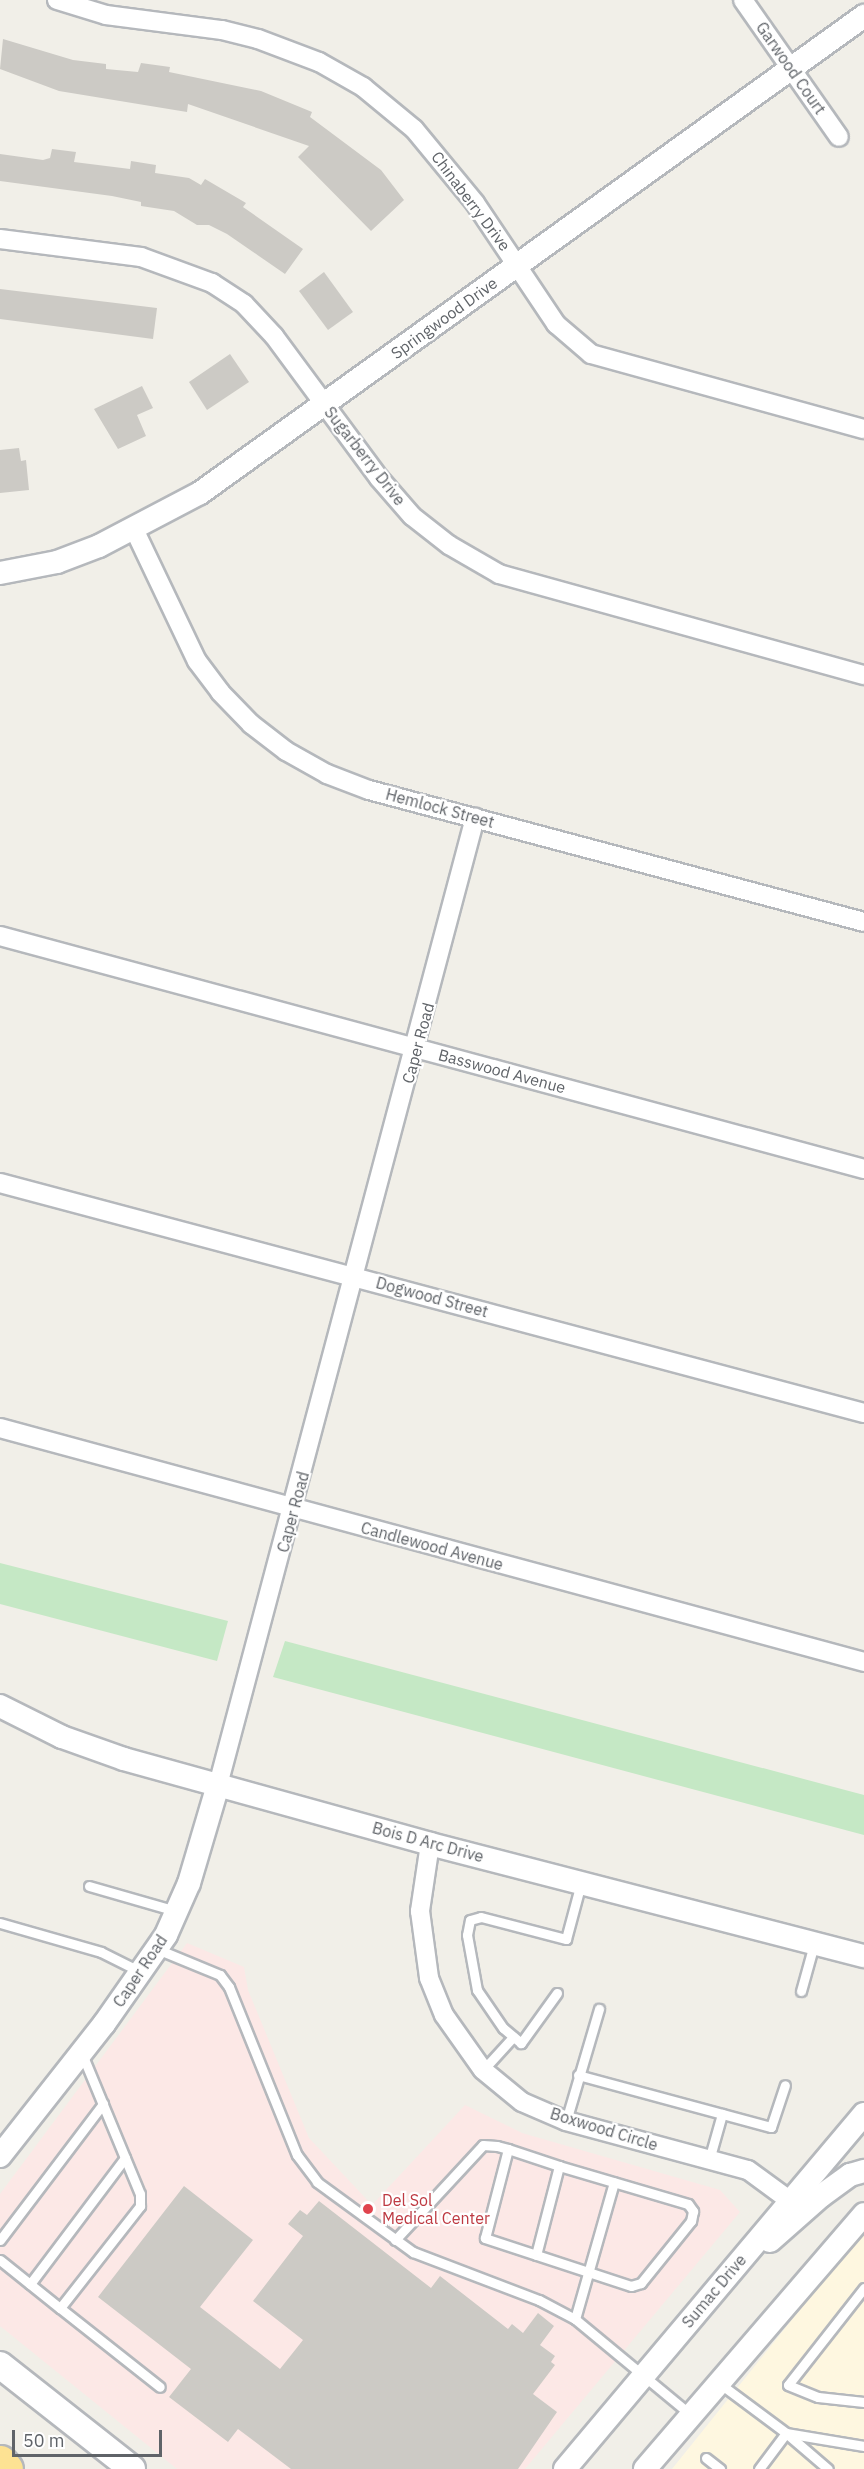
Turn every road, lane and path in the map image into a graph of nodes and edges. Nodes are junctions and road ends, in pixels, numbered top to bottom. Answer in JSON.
{"nodes":[{"id":1,"x":57,"y":0,"type":"edge"},
{"id":2,"x":743,"y":0,"type":"edge"},
{"id":3,"x":864,"y":16,"type":"edge"},
{"id":4,"x":792,"y":66,"type":"junction"},
{"id":5,"x":839,"y":137,"type":"dead end"},
{"id":6,"x":0,"y":239,"type":"edge"},
{"id":7,"x":518,"y":264,"type":"junction"},
{"id":8,"x":324,"y":403,"type":"junction"},
{"id":9,"x":864,"y":429,"type":"edge"},
{"id":10,"x":134,"y":529,"type":"junction"},
{"id":11,"x":0,"y":573,"type":"edge"},
{"id":12,"x":864,"y":675,"type":"edge"},
{"id":13,"x":475,"y":818,"type":"junction"},
{"id":14,"x":864,"y":922,"type":"edge"},
{"id":15,"x":0,"y":936,"type":"edge"},
{"id":16,"x":417,"y":1048,"type":"junction"},
{"id":17,"x":864,"y":1168,"type":"edge"},
{"id":18,"x":0,"y":1183,"type":"edge"},
{"id":19,"x":356,"y":1277,"type":"junction"},
{"id":20,"x":864,"y":1413,"type":"edge"},
{"id":21,"x":0,"y":1428,"type":"edge"},
{"id":22,"x":294,"y":1508,"type":"junction"},
{"id":23,"x":864,"y":1662,"type":"edge"},
{"id":24,"x":0,"y":1706,"type":"edge"},
{"id":25,"x":218,"y":1785,"type":"junction"},
{"id":26,"x":430,"y":1844,"type":"junction"},
{"id":27,"x":581,"y":1883,"type":"junction"},
{"id":28,"x":89,"y":1886,"type":"dead end"},
{"id":29,"x":176,"y":1911,"type":"junction"},
{"id":30,"x":0,"y":1923,"type":"edge"},
{"id":31,"x":815,"y":1943,"type":"junction"},
{"id":32,"x":157,"y":1949,"type":"junction"},
{"id":33,"x":864,"y":1956,"type":"edge"},
{"id":34,"x":142,"y":1972,"type":"junction"},
{"id":35,"x":801,"y":1991,"type":"dead end"},
{"id":36,"x":557,"y":1993,"type":"dead end"},
{"id":37,"x":599,"y":2009,"type":"dead end"},
{"id":38,"x":513,"y":2037,"type":"junction"},
{"id":39,"x":82,"y":2053,"type":"junction"},
{"id":40,"x":483,"y":2070,"type":"junction"},
{"id":41,"x":578,"y":2075,"type":"junction"},
{"id":42,"x":785,"y":2085,"type":"dead end"},
{"id":43,"x":103,"y":2104,"type":"junction"},
{"id":44,"x":722,"y":2114,"type":"junction"},
{"id":45,"x":864,"y":2114,"type":"edge"},
{"id":46,"x":566,"y":2121,"type":"junction"},
{"id":47,"x":508,"y":2149,"type":"junction"},
{"id":48,"x":2,"y":2150,"type":"edge"},
{"id":49,"x":125,"y":2158,"type":"junction"},
{"id":50,"x":709,"y":2160,"type":"junction"},
{"id":51,"x":559,"y":2166,"type":"junction"},
{"id":52,"x":864,"y":2171,"type":"edge"},
{"id":53,"x":614,"y":2182,"type":"junction"},
{"id":54,"x":789,"y":2200,"type":"junction"},
{"id":55,"x":864,"y":2214,"type":"edge"},
{"id":56,"x":0,"y":2240,"type":"edge"},
{"id":57,"x":395,"y":2240,"type":"junction"},
{"id":58,"x":536,"y":2255,"type":"junction"},
{"id":59,"x":0,"y":2260,"type":"edge"},
{"id":60,"x":588,"y":2272,"type":"junction"},
{"id":61,"x":30,"y":2284,"type":"junction"},
{"id":62,"x":864,"y":2288,"type":"edge"},
{"id":63,"x":713,"y":2292,"type":"junction"},
{"id":64,"x":60,"y":2308,"type":"junction"},
{"id":65,"x":576,"y":2319,"type":"junction"},
{"id":66,"x":0,"y":2365,"type":"edge"},
{"id":67,"x":644,"y":2374,"type":"junction"},
{"id":68,"x":719,"y":2383,"type":"junction"},
{"id":69,"x":160,"y":2387,"type":"dead end"},
{"id":70,"x":864,"y":2402,"type":"edge"},
{"id":71,"x":691,"y":2415,"type":"junction"},
{"id":72,"x":786,"y":2433,"type":"junction"},
{"id":73,"x":864,"y":2446,"type":"edge"},
{"id":74,"x":706,"y":2458,"type":"dead end"},
{"id":75,"x":0,"y":2462,"type":"edge"},
{"id":76,"x":6,"y":2469,"type":"edge"},
{"id":77,"x":132,"y":2469,"type":"edge"},
{"id":78,"x":565,"y":2469,"type":"edge"},
{"id":79,"x":645,"y":2469,"type":"edge"},
{"id":80,"x":720,"y":2469,"type":"edge"},
{"id":81,"x":759,"y":2469,"type":"edge"},
{"id":82,"x":828,"y":2469,"type":"edge"}],
"edges":[{"from":1,"to":7,"type":"street","name":"Chinaberry Drive"},
{"from":2,"to":4,"type":"street","name":"Garwood Court"},
{"from":3,"to":4,"type":"street","name":"Springwood Drive"},
{"from":4,"to":5,"type":"street","name":"Garwood Court"},
{"from":4,"to":7,"type":"street","name":"Springwood Drive"},
{"from":6,"to":8,"type":"street","name":"Sugarberry Drive"},
{"from":7,"to":8,"type":"street","name":"Springwood Drive"},
{"from":7,"to":9,"type":"street","name":"Chinaberry Drive"},
{"from":8,"to":10,"type":"street","name":"Springwood Drive"},
{"from":8,"to":12,"type":"street","name":"Sugarberry Drive"},
{"from":10,"to":11,"type":"street","name":"Springwood Drive"},
{"from":10,"to":13,"type":"street","name":"Hemlock Street"},
{"from":13,"to":14,"type":"street","name":"Hemlock Street"},
{"from":13,"to":16,"type":"street","name":"Caper Road"},
{"from":15,"to":16,"type":"street","name":"Basswood Avenue"},
{"from":16,"to":17,"type":"street","name":"Basswood Avenue"},
{"from":16,"to":19,"type":"street","name":"Caper Road"},
{"from":18,"to":19,"type":"street","name":"Dogwood Street"},
{"from":19,"to":20,"type":"street","name":"Dogwood Street"},
{"from":19,"to":22,"type":"street","name":"Caper Road"},
{"from":21,"to":22,"type":"street","name":"Candlewood Avenue"},
{"from":22,"to":23,"type":"street","name":"Candlewood Avenue"},
{"from":22,"to":25,"type":"street","name":"Caper Road"},
{"from":24,"to":25,"type":"street","name":"Bois D Arc Drive"},
{"from":25,"to":26,"type":"street","name":"Bois D Arc Drive"},
{"from":25,"to":29,"type":"street","name":"Caper Road"},
{"from":26,"to":27,"type":"street","name":"Bois D Arc Drive"},
{"from":26,"to":40,"type":"street","name":"Boxwood Circle"},
{"from":27,"to":31,"type":"street","name":"Bois D Arc Drive"},
{"from":27,"to":38,"type":"lane"},
{"from":28,"to":29,"type":"lane"},
{"from":29,"to":32,"type":"street","name":"Caper Road"},
{"from":30,"to":34,"type":"lane"},
{"from":31,"to":33,"type":"street","name":"Bois D Arc Drive"},
{"from":31,"to":35,"type":"lane"},
{"from":32,"to":34,"type":"street","name":"Caper Road"},
{"from":32,"to":57,"type":"lane"},
{"from":34,"to":39,"type":"street","name":"Caper Road"},
{"from":36,"to":38,"type":"lane"},
{"from":37,"to":41,"type":"lane"},
{"from":38,"to":40,"type":"lane"},
{"from":39,"to":43,"type":"lane"},
{"from":39,"to":48,"type":"street","name":"Caper Road"},
{"from":40,"to":46,"type":"street","name":"Boxwood Circle"},
{"from":41,"to":44,"type":"lane"},
{"from":41,"to":46,"type":"lane"},
{"from":42,"to":44,"type":"lane"},
{"from":43,"to":49,"type":"lane"},
{"from":43,"to":56,"type":"lane"},
{"from":44,"to":50,"type":"lane"},
{"from":45,"to":54,"type":"street","name":"Sumac Drive"},
{"from":46,"to":50,"type":"street","name":"Boxwood Circle"},
{"from":47,"to":51,"type":"lane"},
{"from":47,"to":57,"type":"lane"},
{"from":47,"to":58,"type":"lane"},
{"from":49,"to":61,"type":"lane"},
{"from":49,"to":64,"type":"lane"},
{"from":50,"to":54,"type":"street","name":"Boxwood Circle"},
{"from":51,"to":53,"type":"lane"},
{"from":51,"to":58,"type":"lane"},
{"from":52,"to":63,"type":"street"},
{"from":53,"to":60,"type":"lane"},
{"from":53,"to":60,"type":"lane"},
{"from":54,"to":63,"type":"street","name":"Sumac Drive"},
{"from":55,"to":68,"type":"street"},
{"from":57,"to":65,"type":"lane"},
{"from":58,"to":60,"type":"lane"},
{"from":59,"to":61,"type":"lane"},
{"from":60,"to":65,"type":"lane"},
{"from":61,"to":64,"type":"lane"},
{"from":62,"to":70,"type":"lane"},
{"from":63,"to":67,"type":"street","name":"Sumac Drive"},
{"from":64,"to":69,"type":"lane"},
{"from":65,"to":67,"type":"lane"},
{"from":66,"to":77,"type":"main road"},
{"from":67,"to":71,"type":"lane"},
{"from":67,"to":78,"type":"street","name":"Sumac Drive"},
{"from":68,"to":71,"type":"street"},
{"from":68,"to":72,"type":"lane"},
{"from":71,"to":79,"type":"street"},
{"from":72,"to":73,"type":"lane"},
{"from":72,"to":81,"type":"lane"},
{"from":72,"to":82,"type":"lane"},
{"from":74,"to":80,"type":"lane"},
{"from":75,"to":76,"type":"highway"}]}
